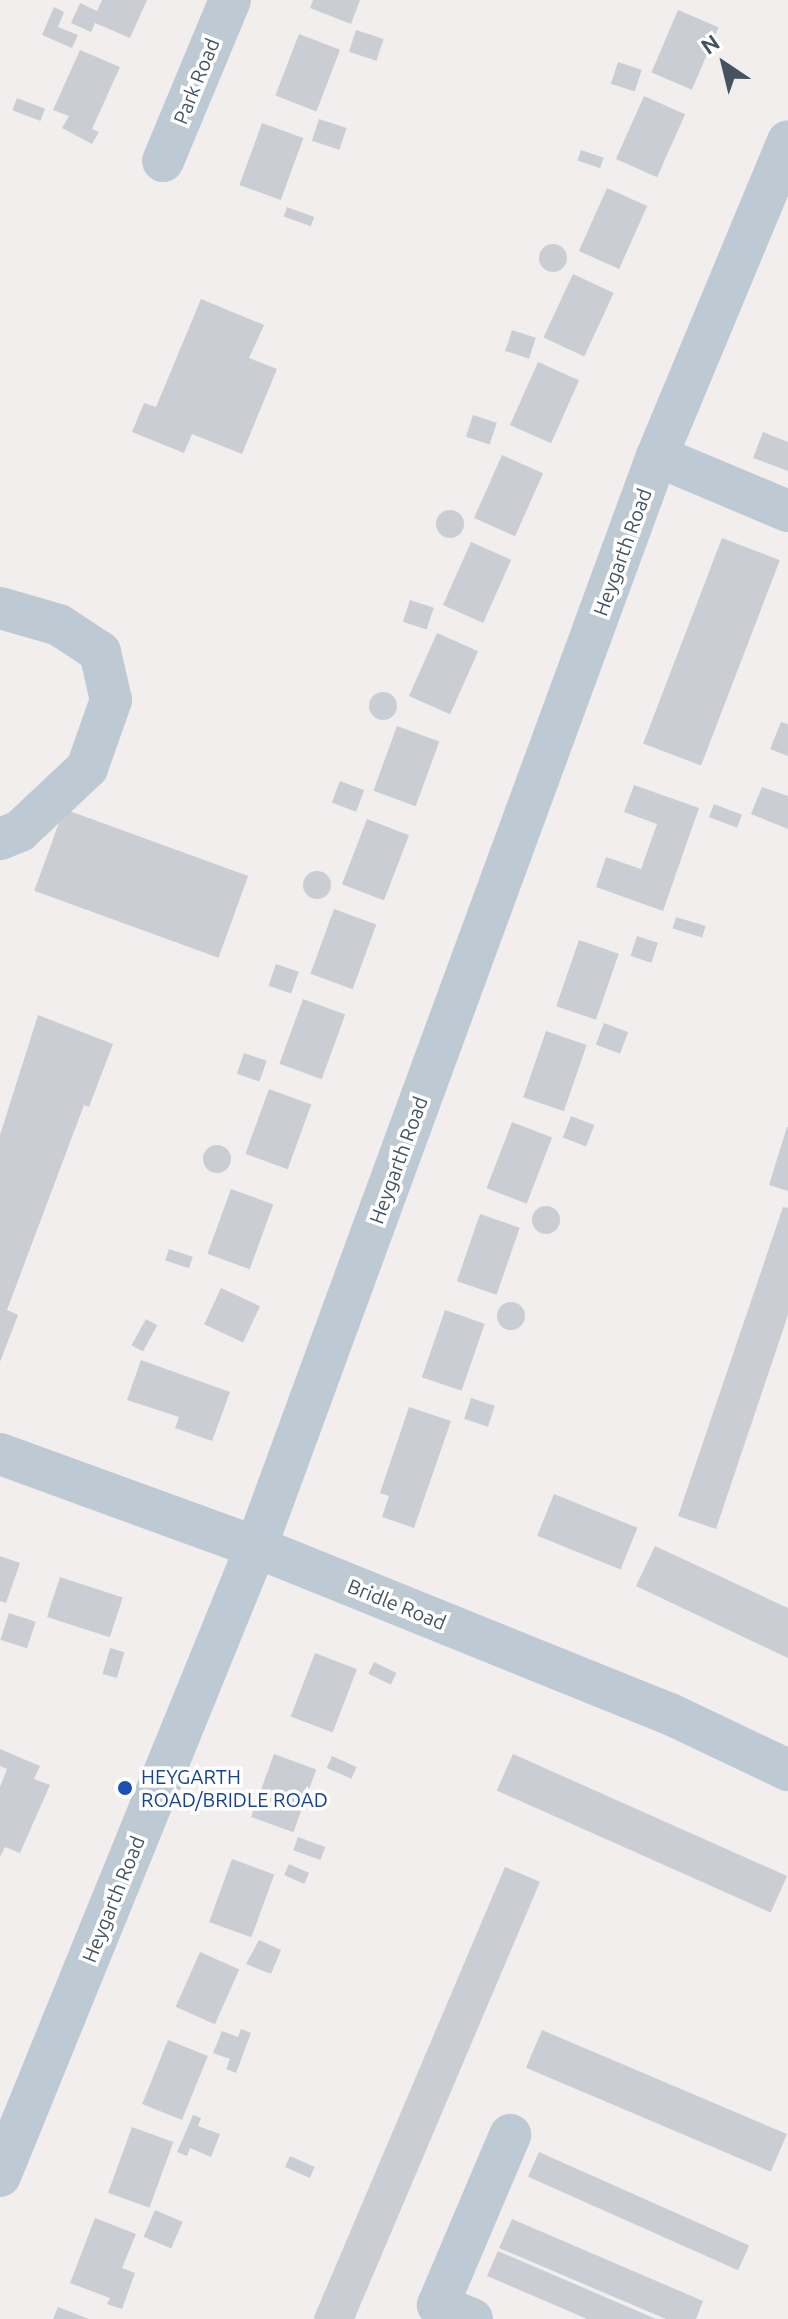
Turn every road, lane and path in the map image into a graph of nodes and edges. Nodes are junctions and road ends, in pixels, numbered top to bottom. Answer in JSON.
{"nodes":[{"id":1,"x":230,"y":0,"type":"edge"},
{"id":2,"x":788,"y":141,"type":"edge"},
{"id":3,"x":163,"y":161,"type":"dead end"},
{"id":4,"x":657,"y":456,"type":"junction"},
{"id":5,"x":788,"y":511,"type":"edge"},
{"id":6,"x":0,"y":608,"type":"edge"},
{"id":7,"x":0,"y":839,"type":"edge"},
{"id":8,"x":0,"y":1454,"type":"edge"},
{"id":9,"x":256,"y":1547,"type":"junction"},
{"id":10,"x":788,"y":1770,"type":"edge"},
{"id":11,"x":510,"y":2135,"type":"dead end"},
{"id":12,"x":0,"y":2176,"type":"edge"},
{"id":13,"x":472,"y":2319,"type":"edge"}],
"edges":[{"from":1,"to":3,"type":"street","name":"Park Road"},
{"from":2,"to":4,"type":"street","name":"Heygarth Road"},
{"from":4,"to":5,"type":"street"},
{"from":4,"to":9,"type":"street","name":"Heygarth Road"},
{"from":6,"to":7,"type":"street"},
{"from":8,"to":9,"type":"street","name":"Bridle Road"},
{"from":9,"to":10,"type":"street","name":"Bridle Road"},
{"from":9,"to":12,"type":"street","name":"Heygarth Road"},
{"from":11,"to":13,"type":"street"}]}
